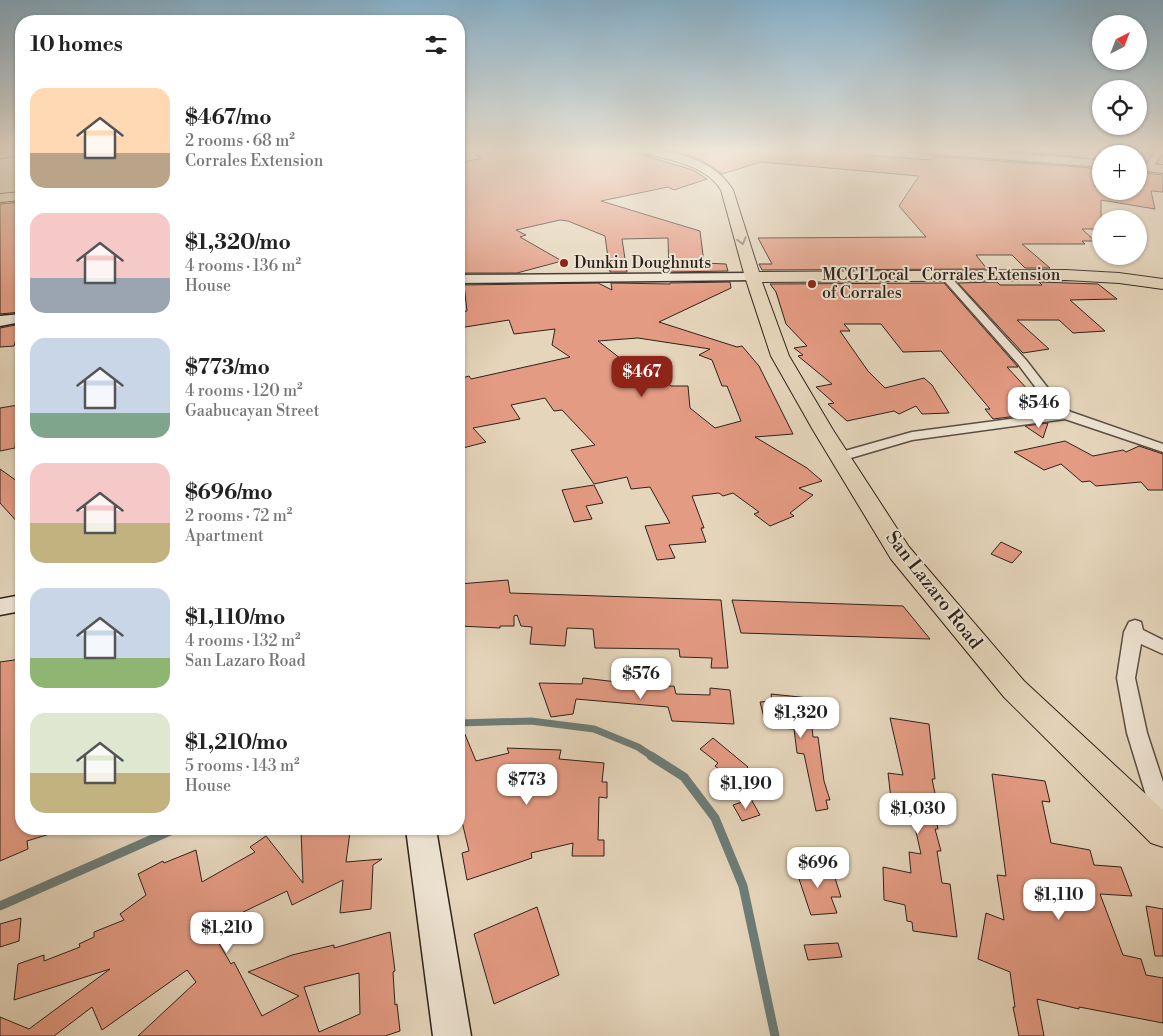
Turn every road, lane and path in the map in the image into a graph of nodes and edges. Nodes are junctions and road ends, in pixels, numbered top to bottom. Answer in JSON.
{"nodes":[{"id":1,"x":730,"y":197,"type":"edge"},
{"id":2,"x":944,"y":275,"type":"junction"},
{"id":3,"x":752,"y":277,"type":"junction"},
{"id":4,"x":465,"y":280,"type":"edge"},
{"id":5,"x":1163,"y":284,"type":"edge"},
{"id":6,"x":15,"y":319,"type":"edge"},
{"id":7,"x":0,"y":321,"type":"edge"},
{"id":8,"x":1066,"y":415,"type":"junction"},
{"id":9,"x":1163,"y":448,"type":"edge"},
{"id":10,"x":840,"y":456,"type":"junction"},
{"id":11,"x":15,"y":604,"type":"edge"},
{"id":12,"x":0,"y":607,"type":"edge"},
{"id":13,"x":1163,"y":648,"type":"edge"},
{"id":14,"x":1163,"y":814,"type":"edge"},
{"id":15,"x":1163,"y":832,"type":"edge"},
{"id":16,"x":422,"y":835,"type":"edge"},
{"id":17,"x":452,"y":1036,"type":"edge"}],
"edges":[{"from":1,"to":3,"type":"main road","name":"San Lazaro Road","one_way":true},
{"from":2,"to":3,"type":"main road","name":"Corrales Extension"},
{"from":2,"to":5,"type":"main road","name":"Corrales Extension"},
{"from":2,"to":8,"type":"street"},
{"from":3,"to":4,"type":"main road","name":"Corrales Extension"},
{"from":3,"to":10,"type":"main road","name":"San Lazaro Road"},
{"from":6,"to":7,"type":"main road"},
{"from":8,"to":9,"type":"street"},
{"from":8,"to":10,"type":"street"},
{"from":10,"to":15,"type":"main road","name":"San Lazaro Road"},
{"from":11,"to":12,"type":"main road"},
{"from":13,"to":14,"type":"street"},
{"from":16,"to":17,"type":"main road"}]}
